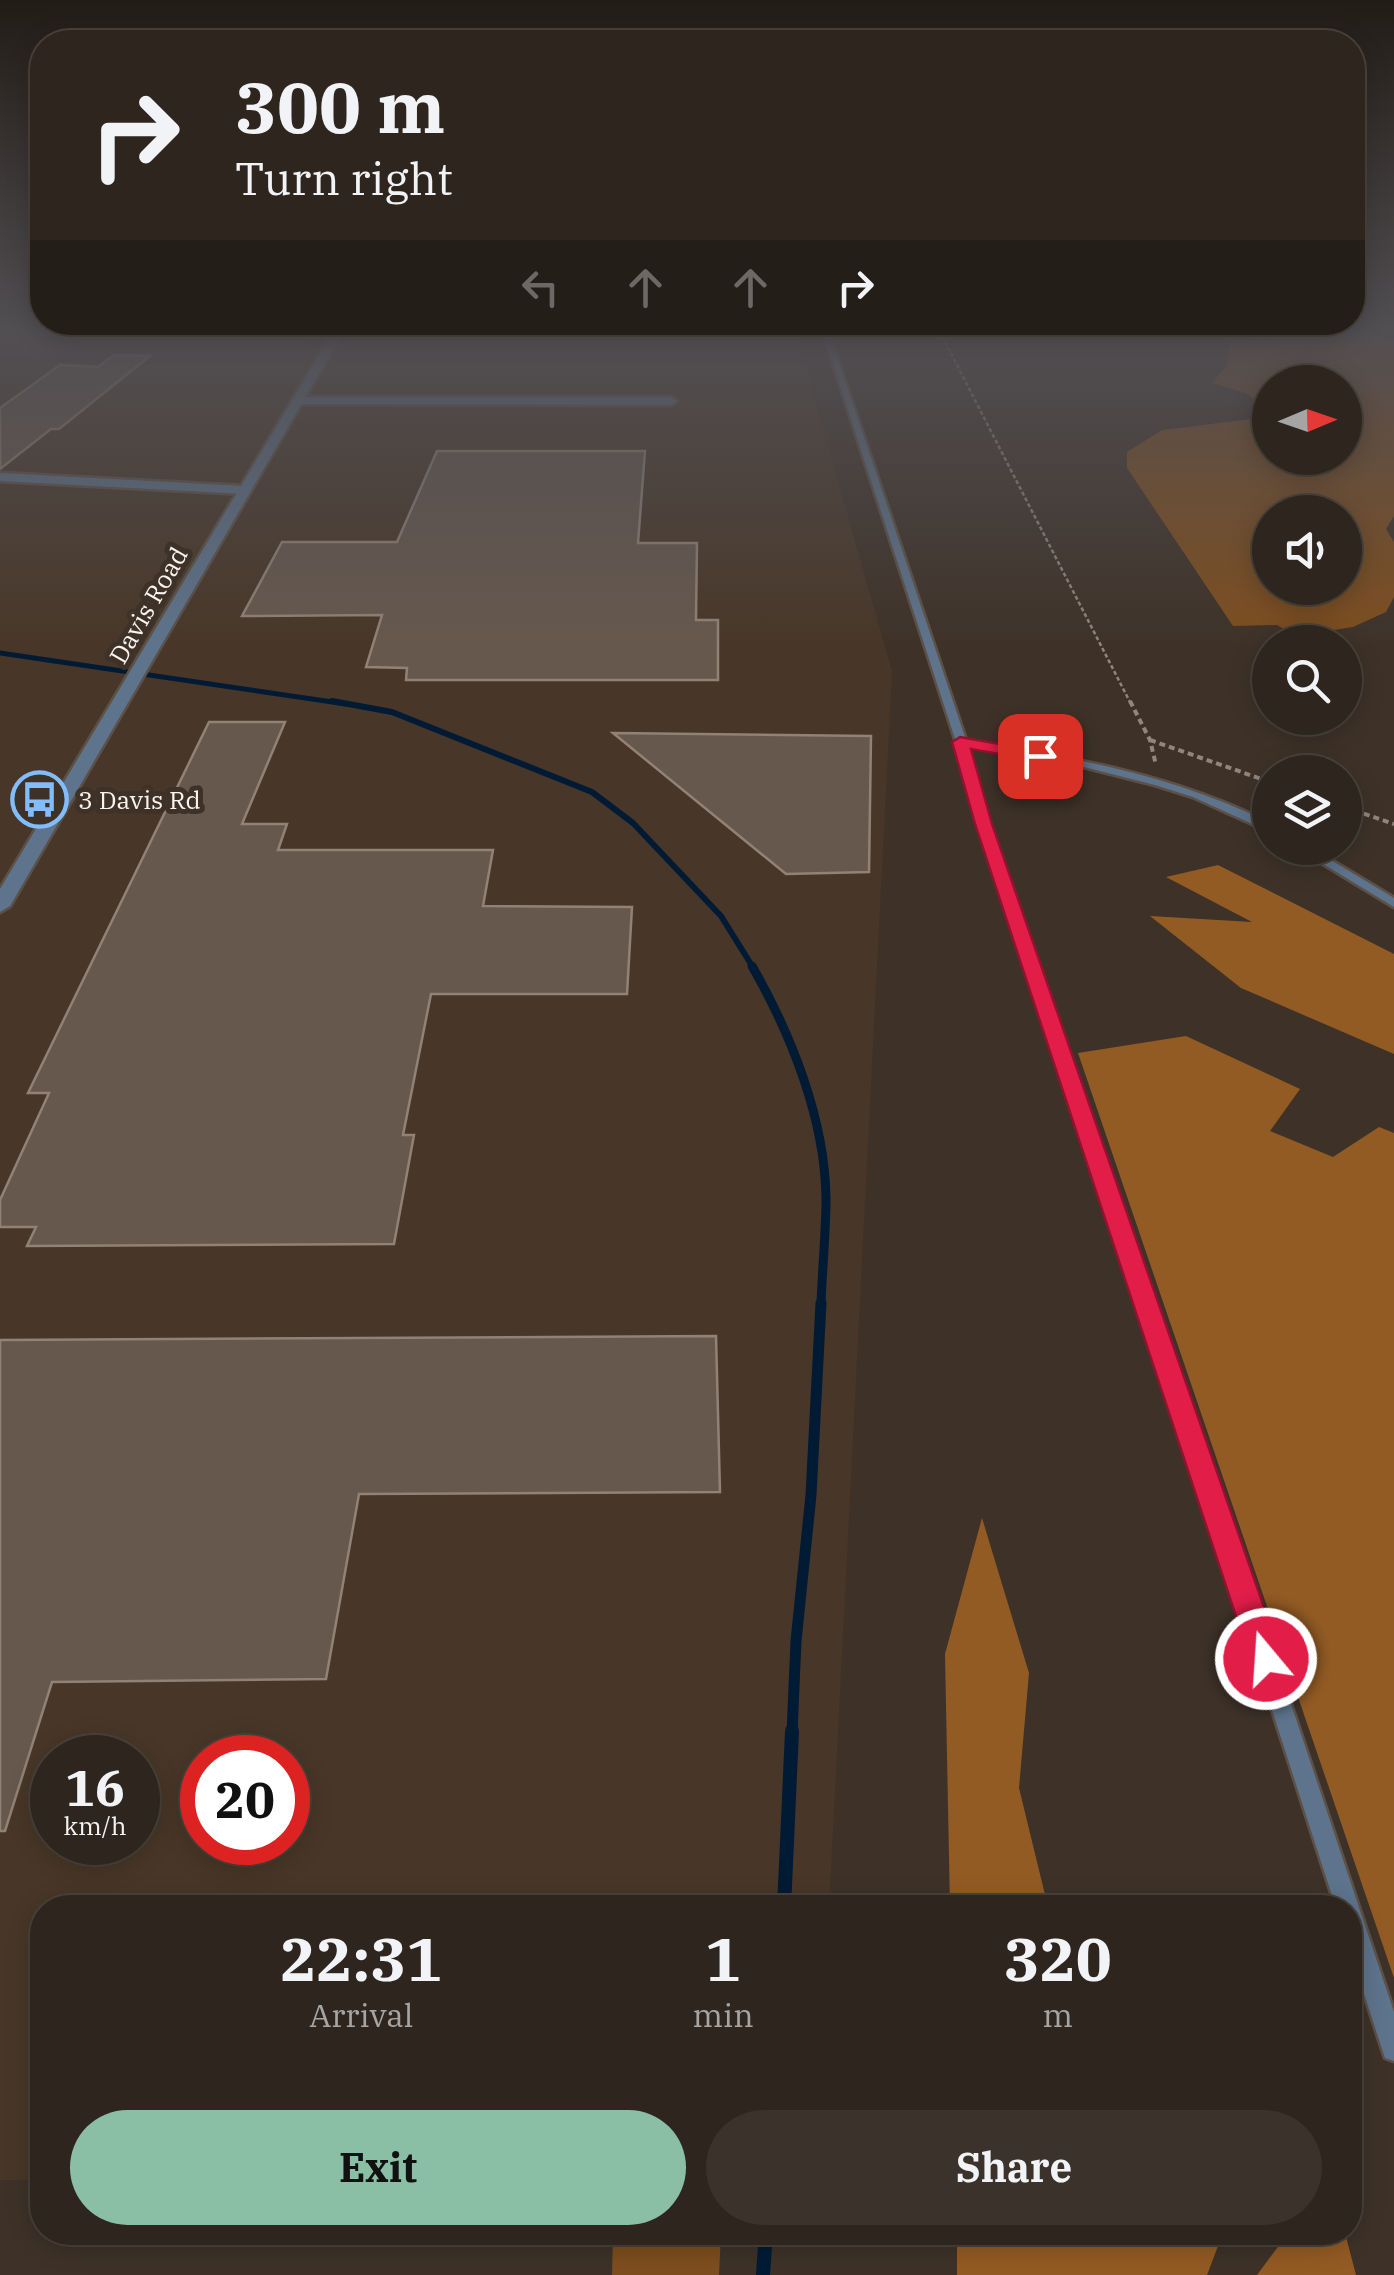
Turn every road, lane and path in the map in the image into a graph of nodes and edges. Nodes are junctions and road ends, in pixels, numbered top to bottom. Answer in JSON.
{"nodes":[{"id":1,"x":276,"y":436,"type":"edge"},
{"id":2,"x":861,"y":436,"type":"edge"},
{"id":3,"x":994,"y":436,"type":"edge"},
{"id":4,"x":0,"y":477,"type":"edge"},
{"id":5,"x":244,"y":490,"type":"junction"},
{"id":6,"x":1150,"y":740,"type":"junction"},
{"id":7,"x":960,"y":742,"type":"junction"},
{"id":8,"x":1252,"y":776,"type":"edge"},
{"id":9,"x":1160,"y":783,"type":"junction"},
{"id":10,"x":1362,"y":813,"type":"edge"},
{"id":11,"x":1252,"y":818,"type":"edge"},
{"id":12,"x":1394,"y":824,"type":"edge"},
{"id":13,"x":1331,"y":865,"type":"edge"},
{"id":14,"x":1394,"y":903,"type":"edge"},
{"id":15,"x":0,"y":906,"type":"edge"},
{"id":16,"x":1344,"y":1895,"type":"edge"},
{"id":17,"x":1362,"y":1952,"type":"edge"},
{"id":18,"x":1394,"y":2049,"type":"edge"}],
"edges":[{"from":1,"to":5,"type":"street","name":"Davis Road"},
{"from":2,"to":7,"type":"lane"},
{"from":3,"to":6,"type":"path"},
{"from":4,"to":5,"type":"street"},
{"from":5,"to":15,"type":"street","name":"Davis Road"},
{"from":6,"to":8,"type":"path"},
{"from":6,"to":9,"type":"path"},
{"from":7,"to":9,"type":"lane"},
{"from":7,"to":16,"type":"lane"},
{"from":9,"to":11,"type":"lane"},
{"from":10,"to":12,"type":"path"},
{"from":13,"to":14,"type":"lane"},
{"from":17,"to":18,"type":"lane"}]}
